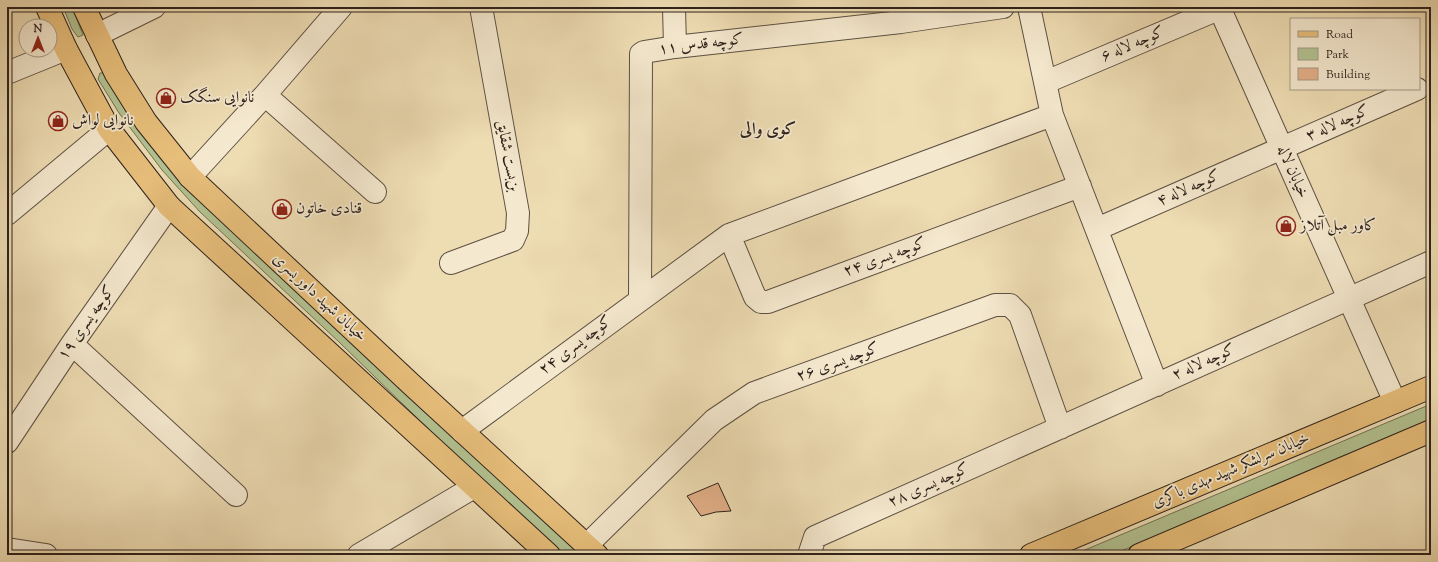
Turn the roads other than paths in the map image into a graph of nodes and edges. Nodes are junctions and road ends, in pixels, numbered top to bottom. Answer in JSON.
{"nodes":[{"id":1,"x":47,"y":7,"type":"edge"},
{"id":2,"x":84,"y":7,"type":"edge"},
{"id":3,"x":154,"y":7,"type":"edge"},
{"id":4,"x":341,"y":7,"type":"edge"},
{"id":5,"x":481,"y":7,"type":"edge"},
{"id":6,"x":674,"y":7,"type":"edge"},
{"id":7,"x":1004,"y":7,"type":"edge"},
{"id":8,"x":1029,"y":7,"type":"edge"},
{"id":9,"x":1221,"y":7,"type":"edge"},
{"id":10,"x":97,"y":34,"type":"junction"},
{"id":11,"x":675,"y":48,"type":"junction"},
{"id":12,"x":66,"y":49,"type":"junction"},
{"id":13,"x":7,"y":73,"type":"edge"},
{"id":14,"x":1046,"y":82,"type":"junction"},
{"id":15,"x":1431,"y":83,"type":"edge"},
{"id":16,"x":1420,"y":88,"type":"edge"},
{"id":17,"x":1416,"y":90,"type":"edge"},
{"id":18,"x":265,"y":95,"type":"junction"},
{"id":19,"x":1052,"y":115,"type":"junction"},
{"id":20,"x":109,"y":129,"type":"junction"},
{"id":21,"x":1282,"y":148,"type":"junction"},
{"id":22,"x":190,"y":176,"type":"junction"},
{"id":23,"x":1080,"y":186,"type":"junction"},
{"id":24,"x":375,"y":192,"type":"dead end"},
{"id":25,"x":169,"y":206,"type":"junction"},
{"id":26,"x":7,"y":214,"type":"edge"},
{"id":27,"x":1097,"y":229,"type":"junction"},
{"id":28,"x":729,"y":235,"type":"junction"},
{"id":29,"x":1431,"y":262,"type":"edge"},
{"id":30,"x":451,"y":263,"type":"dead end"},
{"id":31,"x":640,"y":298,"type":"junction"},
{"id":32,"x":1348,"y":299,"type":"junction"},
{"id":33,"x":72,"y":344,"type":"junction"},
{"id":34,"x":1157,"y":385,"type":"junction"},
{"id":35,"x":1431,"y":387,"type":"edge"},
{"id":36,"x":1395,"y":402,"type":"junction"},
{"id":37,"x":1060,"y":428,"type":"junction"},
{"id":38,"x":462,"y":431,"type":"junction"},
{"id":39,"x":1431,"y":431,"type":"edge"},
{"id":40,"x":7,"y":442,"type":"edge"},
{"id":41,"x":474,"y":487,"type":"junction"},
{"id":42,"x":236,"y":495,"type":"dead end"},
{"id":43,"x":7,"y":549,"type":"edge"},
{"id":44,"x":592,"y":550,"type":"edge"},
{"id":45,"x":46,"y":555,"type":"edge"},
{"id":46,"x":359,"y":555,"type":"edge"},
{"id":47,"x":549,"y":555,"type":"edge"},
{"id":48,"x":808,"y":555,"type":"edge"},
{"id":49,"x":1031,"y":555,"type":"edge"},
{"id":50,"x":1138,"y":555,"type":"edge"}],
"edges":[{"from":1,"to":12,"type":"main road"},
{"from":2,"to":10,"type":"main road","name":"خیابان شهید داور یسری"},
{"from":3,"to":10,"type":"street"},
{"from":4,"to":18,"type":"street"},
{"from":5,"to":30,"type":"street","name":"بن‌بست شقایق"},
{"from":6,"to":11,"type":"street"},
{"from":7,"to":11,"type":"street","name":"کوچه قدس ۱۱"},
{"from":8,"to":14,"type":"street"},
{"from":9,"to":14,"type":"street","name":"کوچه لاله ۶"},
{"from":9,"to":21,"type":"street","name":"خیابان لاله"},
{"from":10,"to":12,"type":"main road"},
{"from":10,"to":22,"type":"main road","name":"خیابان شهید داور یسری"},
{"from":11,"to":31,"type":"street","name":"کوچه قدس ۱۱"},
{"from":12,"to":13,"type":"street"},
{"from":12,"to":20,"type":"main road"},
{"from":14,"to":19,"type":"street"},
{"from":15,"to":16,"type":"street","name":"کوچه لاله ۳"},
{"from":17,"to":21,"type":"street","name":"کوچه لاله ۳"},
{"from":18,"to":22,"type":"street"},
{"from":18,"to":24,"type":"street"},
{"from":19,"to":23,"type":"street"},
{"from":19,"to":28,"type":"street","name":"کوچه یسری ۲۴"},
{"from":20,"to":25,"type":"main road"},
{"from":20,"to":26,"type":"street"},
{"from":21,"to":27,"type":"street","name":"کوچه لاله ۴"},
{"from":21,"to":32,"type":"street","name":"خیابان لاله"},
{"from":22,"to":38,"type":"main road","name":"خیابان شهید داور یسری"},
{"from":23,"to":27,"type":"street"},
{"from":23,"to":28,"type":"street","name":"کوچه یسری ۲۴"},
{"from":25,"to":33,"type":"street","name":"کوچه یسری ۱۹"},
{"from":25,"to":41,"type":"main road"},
{"from":27,"to":34,"type":"street"},
{"from":28,"to":31,"type":"street","name":"کوچه یسری ۲۴"},
{"from":29,"to":32,"type":"street","name":"کوچه لاله ۲"},
{"from":31,"to":38,"type":"street","name":"کوچه یسری ۲۴"},
{"from":32,"to":34,"type":"street","name":"کوچه لاله ۲"},
{"from":32,"to":36,"type":"street","name":"خیابان لاله"},
{"from":33,"to":40,"type":"street","name":"کوچه یسری ۱۹"},
{"from":33,"to":42,"type":"street"},
{"from":34,"to":37,"type":"street","name":"کوچه لاله ۲"},
{"from":35,"to":36,"type":"main road","name":"خیابان سرلشکر شهید مهدی باکری"},
{"from":36,"to":49,"type":"main road","name":"خیابان سرلشکر شهید مهدی باکری"},
{"from":37,"to":44,"type":"street","name":"کوچه یسری ۲۶"},
{"from":37,"to":48,"type":"street","name":"کوچه یسری ۲۸"},
{"from":38,"to":44,"type":"main road","name":"خیابان شهید داور یسری"},
{"from":39,"to":50,"type":"main road"},
{"from":41,"to":46,"type":"street"},
{"from":41,"to":47,"type":"main road"},
{"from":43,"to":45,"type":"street"}]}
